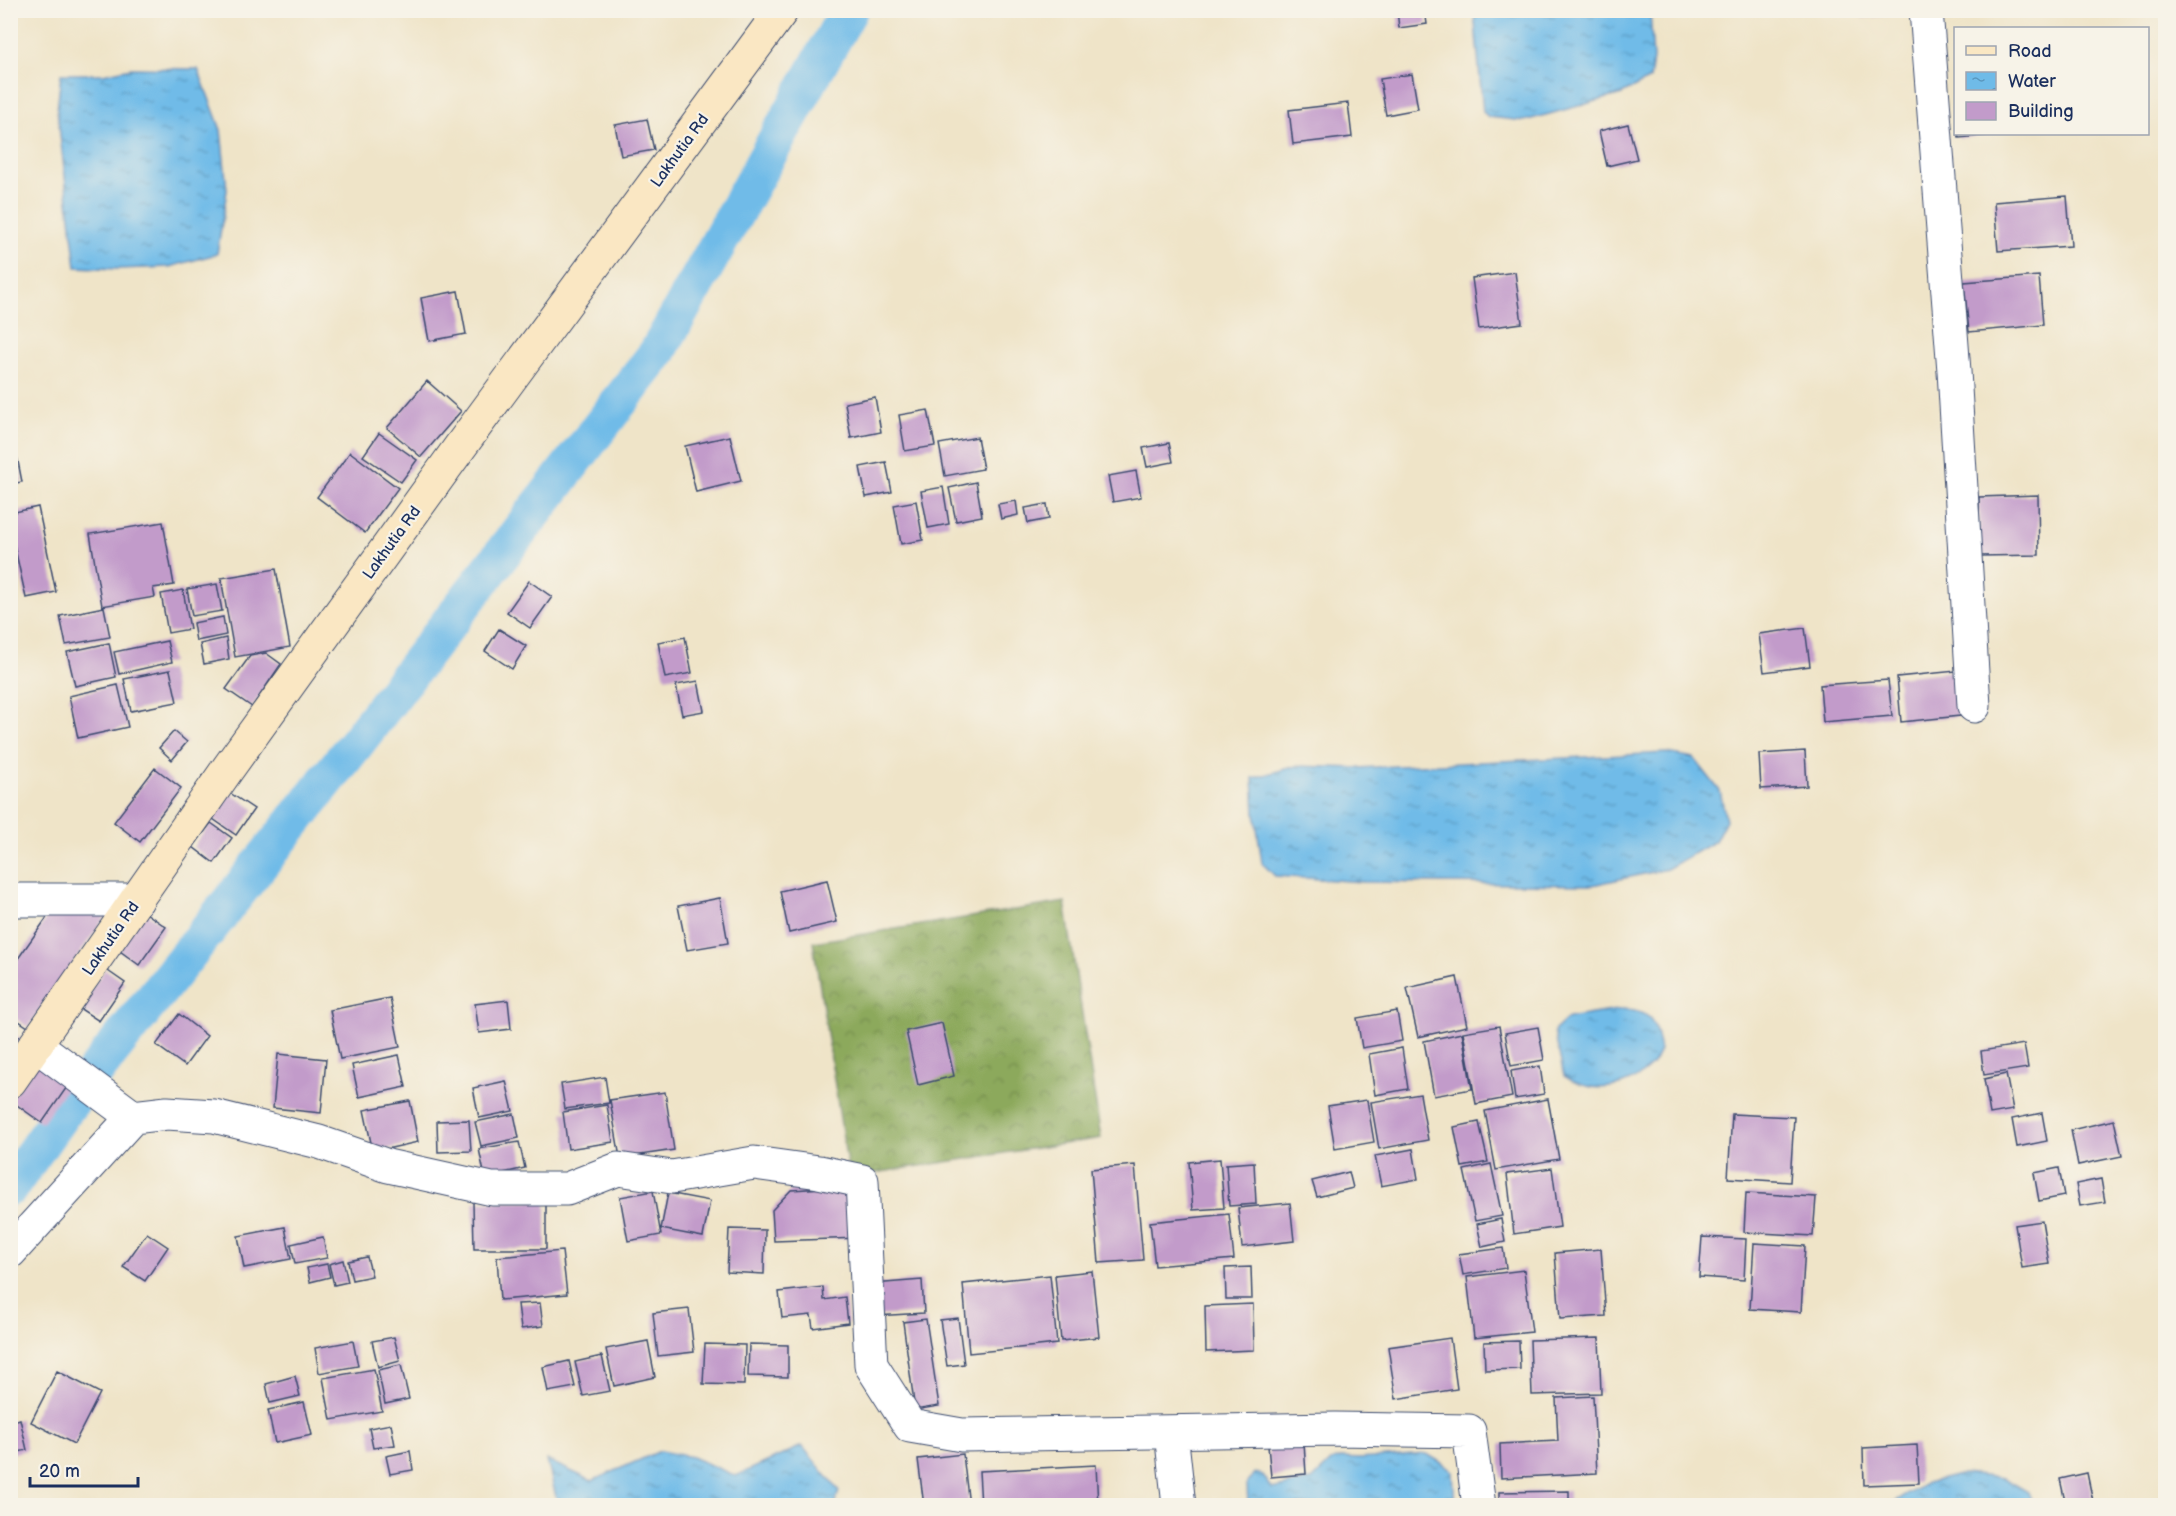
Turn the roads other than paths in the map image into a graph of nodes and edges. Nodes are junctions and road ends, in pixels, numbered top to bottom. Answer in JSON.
{"nodes":[{"id":1,"x":782,"y":10,"type":"edge"},
{"id":2,"x":1926,"y":10,"type":"edge"},
{"id":3,"x":1974,"y":706,"type":"dead end"},
{"id":4,"x":10,"y":900,"type":"edge"},
{"id":5,"x":137,"y":900,"type":"junction"},
{"id":6,"x":36,"y":1045,"type":"junction"},
{"id":7,"x":10,"y":1081,"type":"edge"},
{"id":8,"x":126,"y":1112,"type":"junction"},
{"id":9,"x":10,"y":1252,"type":"edge"},
{"id":10,"x":1171,"y":1432,"type":"junction"},
{"id":11,"x":1179,"y":1506,"type":"edge"},
{"id":12,"x":1479,"y":1506,"type":"edge"}],
"edges":[{"from":1,"to":5,"type":"street","name":"Lakhutia Rd"},
{"from":2,"to":3,"type":"street"},
{"from":4,"to":5,"type":"street"},
{"from":5,"to":6,"type":"street","name":"Lakhutia Rd"},
{"from":6,"to":7,"type":"street","name":"Lakhutia Rd"},
{"from":6,"to":8,"type":"street"},
{"from":8,"to":9,"type":"street"},
{"from":8,"to":10,"type":"street"},
{"from":10,"to":11,"type":"street"},
{"from":10,"to":12,"type":"street"}]}
